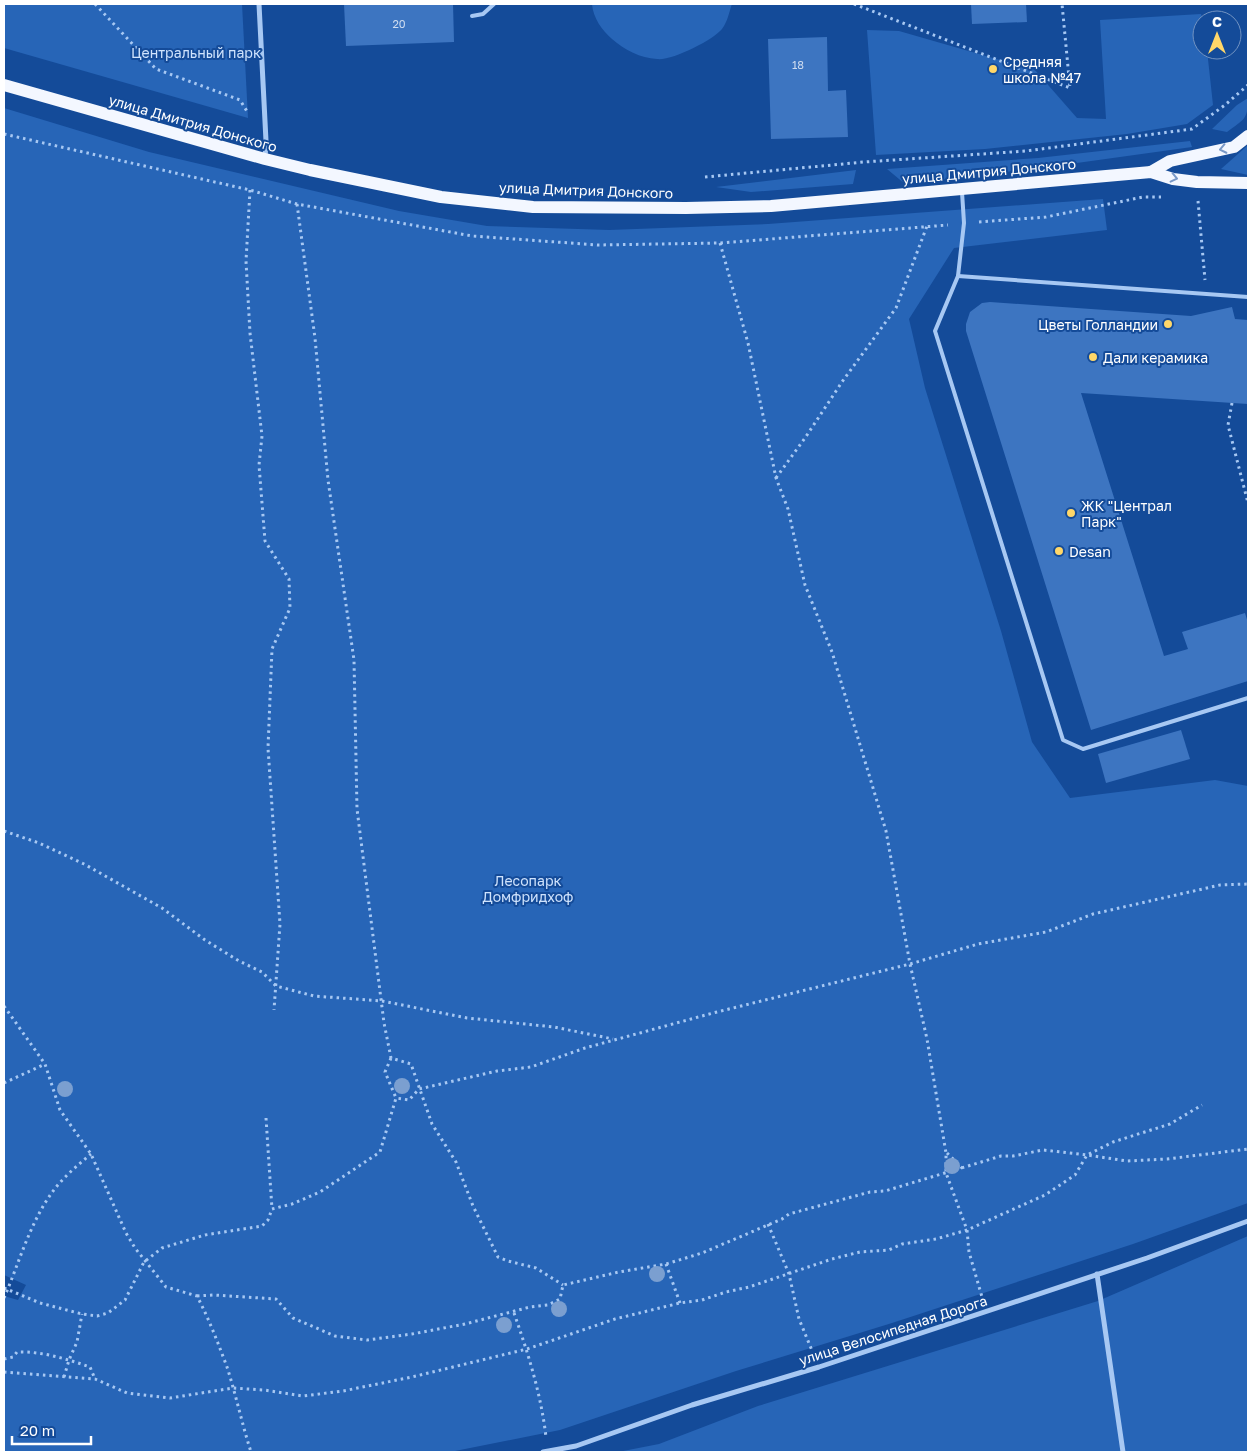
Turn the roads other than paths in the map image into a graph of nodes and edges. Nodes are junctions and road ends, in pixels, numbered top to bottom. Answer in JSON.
{"nodes":[{"id":1,"x":259,"y":4,"type":"edge"},
{"id":2,"x":494,"y":4,"type":"edge"},
{"id":3,"x":472,"y":16,"type":"dead end"},
{"id":4,"x":4,"y":85,"type":"edge"},
{"id":5,"x":1248,"y":136,"type":"edge"},
{"id":6,"x":265,"y":159,"type":"junction"},
{"id":7,"x":1151,"y":172,"type":"junction"},
{"id":8,"x":1248,"y":183,"type":"edge"},
{"id":9,"x":962,"y":188,"type":"junction"},
{"id":10,"x":958,"y":276,"type":"junction"},
{"id":11,"x":1248,"y":297,"type":"edge"},
{"id":12,"x":1248,"y":698,"type":"edge"},
{"id":13,"x":1248,"y":1221,"type":"edge"},
{"id":14,"x":1097,"y":1274,"type":"junction"},
{"id":15,"x":545,"y":1452,"type":"edge"},
{"id":16,"x":1123,"y":1452,"type":"edge"}],
"edges":[{"from":1,"to":6,"type":"street"},
{"from":2,"to":3,"type":"lane"},
{"from":4,"to":6,"type":"main road","name":"улица Дмитрия Донского"},
{"from":5,"to":7,"type":"main road","name":"улица Дмитрия Донского","one_way":true},
{"from":6,"to":9,"type":"main road","name":"улица Дмитрия Донского"},
{"from":7,"to":8,"type":"main road","name":"улица Дмитрия Донского","one_way":true},
{"from":7,"to":9,"type":"main road","name":"улица Дмитрия Донского"},
{"from":9,"to":10,"type":"lane"},
{"from":10,"to":11,"type":"lane"},
{"from":10,"to":12,"type":"lane"},
{"from":13,"to":14,"type":"street","name":"улица Велосипедная Дорога"},
{"from":14,"to":15,"type":"street","name":"улица Велосипедная Дорога"},
{"from":14,"to":16,"type":"street"}]}
